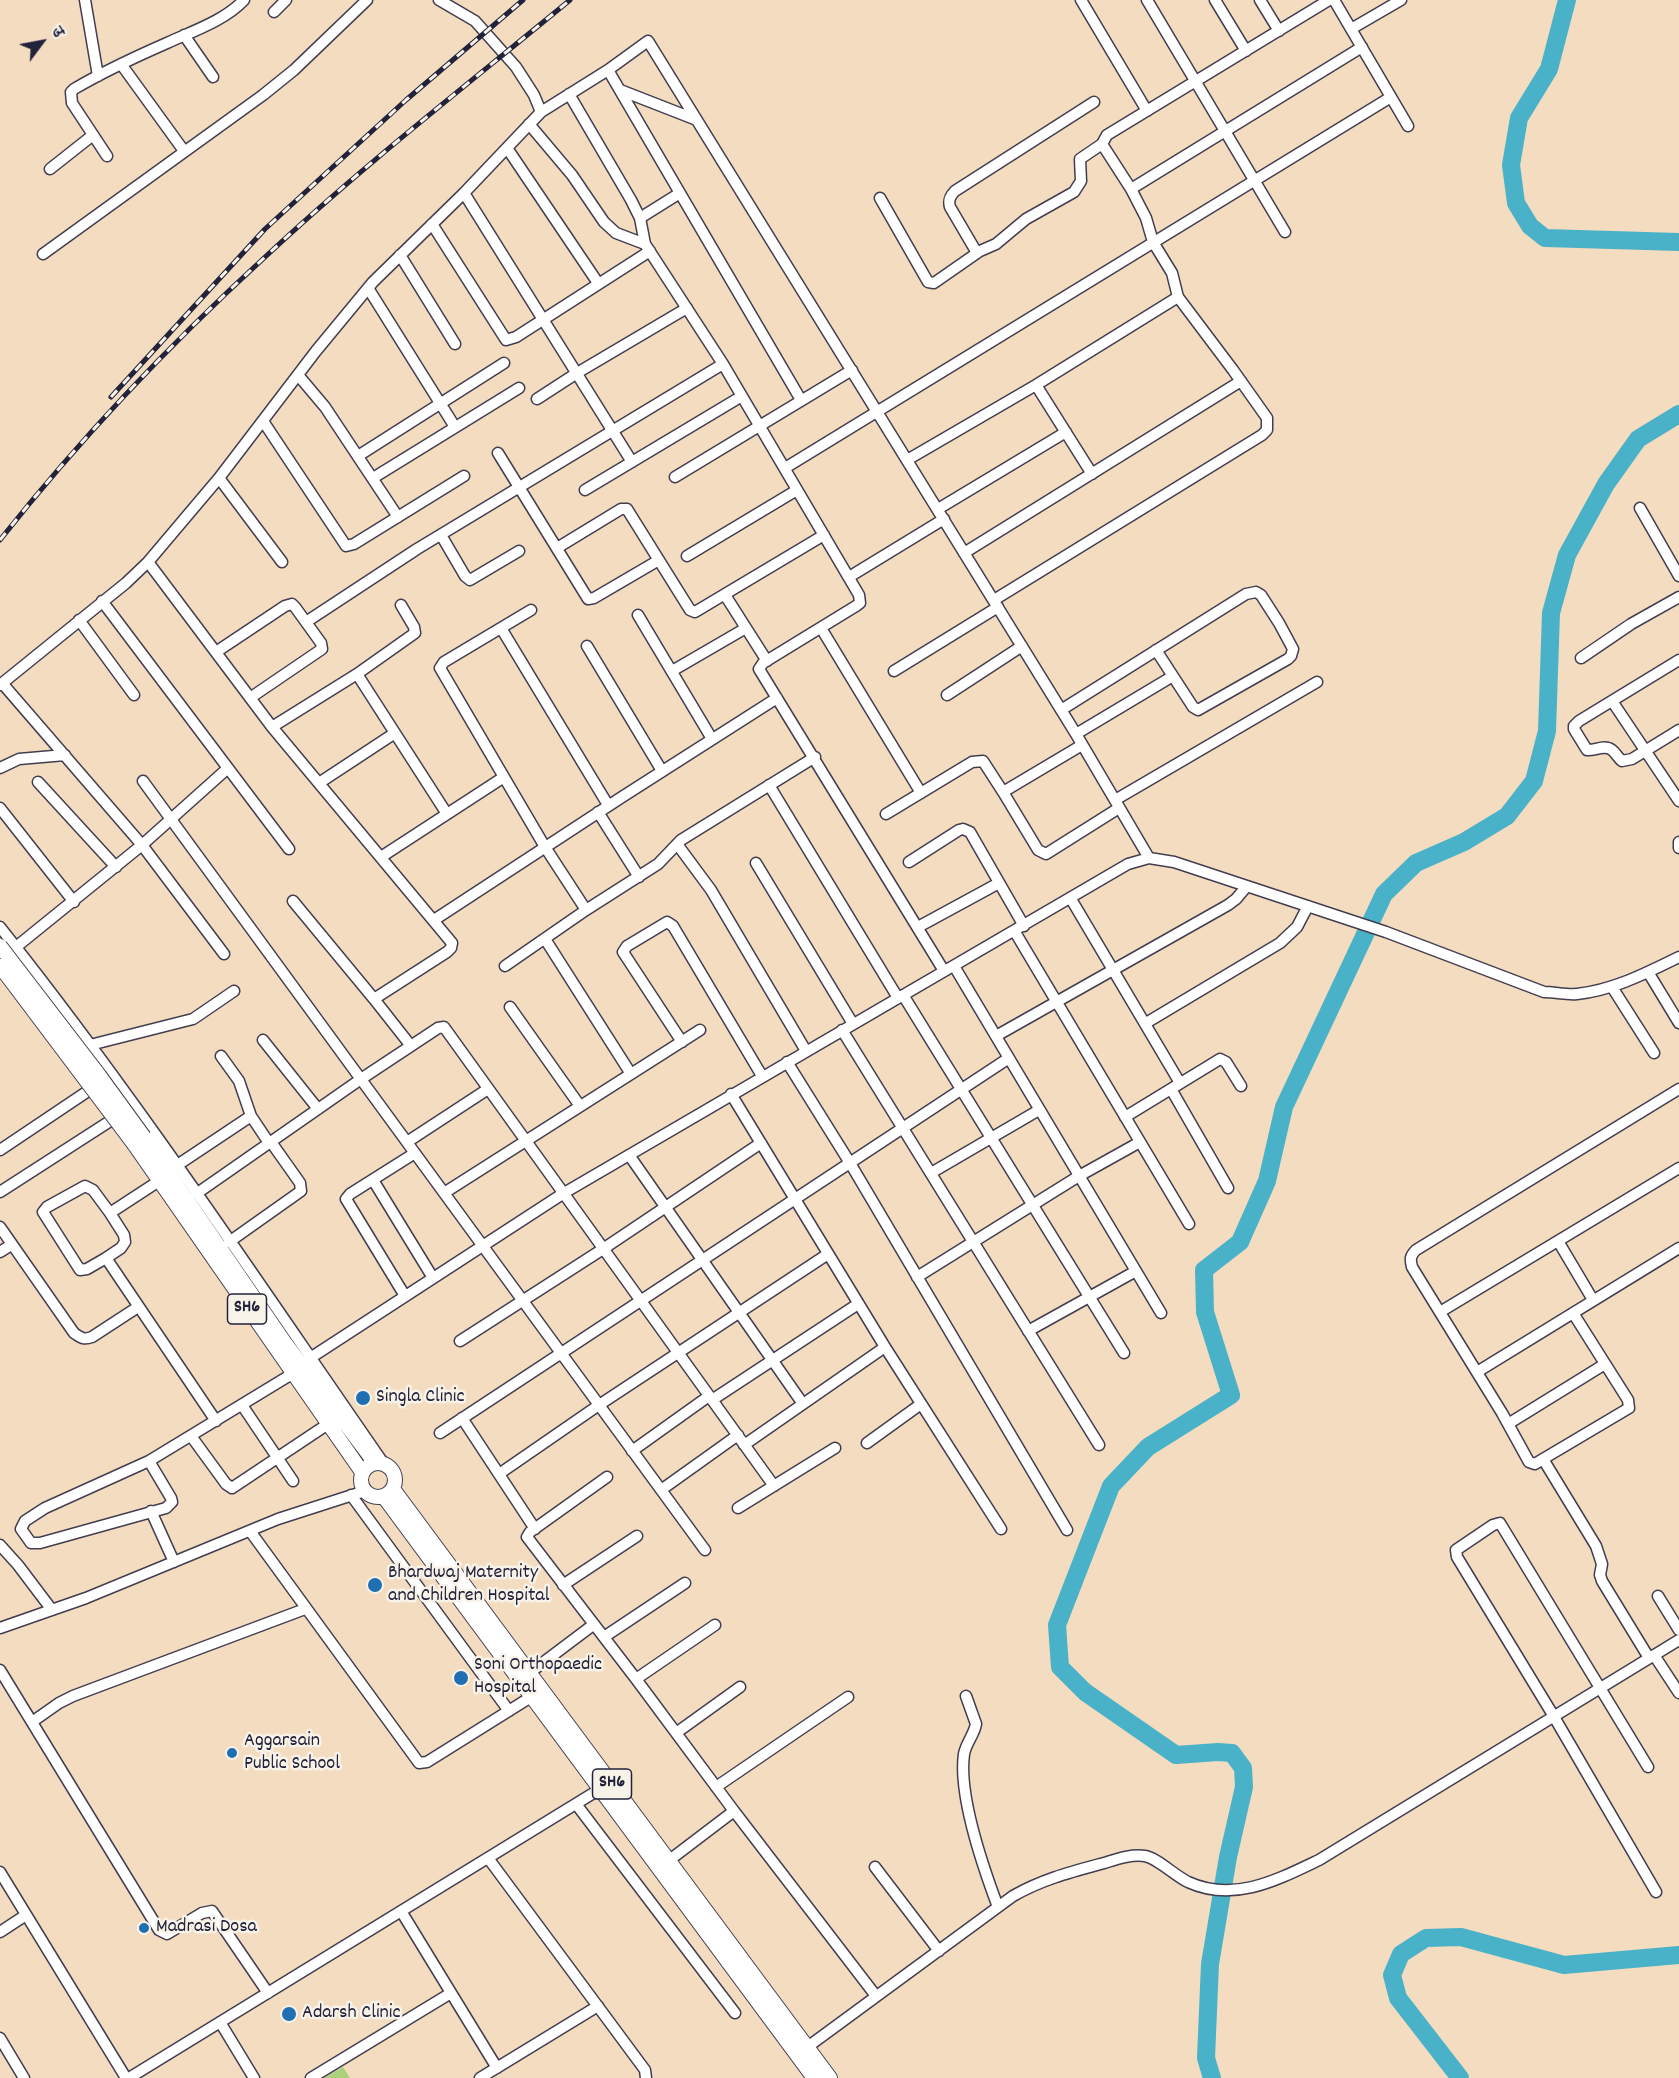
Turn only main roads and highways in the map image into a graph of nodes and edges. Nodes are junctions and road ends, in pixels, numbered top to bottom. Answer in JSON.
{"nodes":[{"id":1,"x":0,"y":946,"type":"edge"},
{"id":2,"x":0,"y":966,"type":"edge"},
{"id":3,"x":139,"y":1141,"type":"junction"},
{"id":4,"x":302,"y":1366,"type":"junction"},
{"id":5,"x":380,"y":1464,"type":"junction"},
{"id":6,"x":363,"y":1472,"type":"junction"},
{"id":7,"x":388,"y":1493,"type":"junction"},
{"id":8,"x":525,"y":1677,"type":"junction"},
{"id":9,"x":605,"y":1786,"type":"junction"},
{"id":10,"x":802,"y":2051,"type":"junction"},
{"id":11,"x":814,"y":2078,"type":"edge"},
{"id":12,"x":830,"y":2078,"type":"edge"}],
"edges":[{"from":1,"to":3,"type":"main road","number":"SH6","bridge":true},
{"from":2,"to":3,"type":"main road","number":"SH6","bridge":true},
{"from":3,"to":4,"type":"main road","number":"SH6"},
{"from":3,"to":4,"type":"main road","number":"SH6"},
{"from":4,"to":5,"type":"main road","number":"SH6"},
{"from":4,"to":6,"type":"main road","number":"SH6"},
{"from":5,"to":6,"type":"main road"},
{"from":5,"to":7,"type":"main road","number":"SH6"},
{"from":6,"to":7,"type":"main road"},
{"from":7,"to":8,"type":"main road","number":"SH6"},
{"from":8,"to":9,"type":"main road","number":"SH6"},
{"from":8,"to":9,"type":"main road","number":"SH6"},
{"from":9,"to":10,"type":"main road","number":"SH6"},
{"from":10,"to":11,"type":"main road","number":"SH6"},
{"from":10,"to":12,"type":"main road","number":"SH6"}]}
